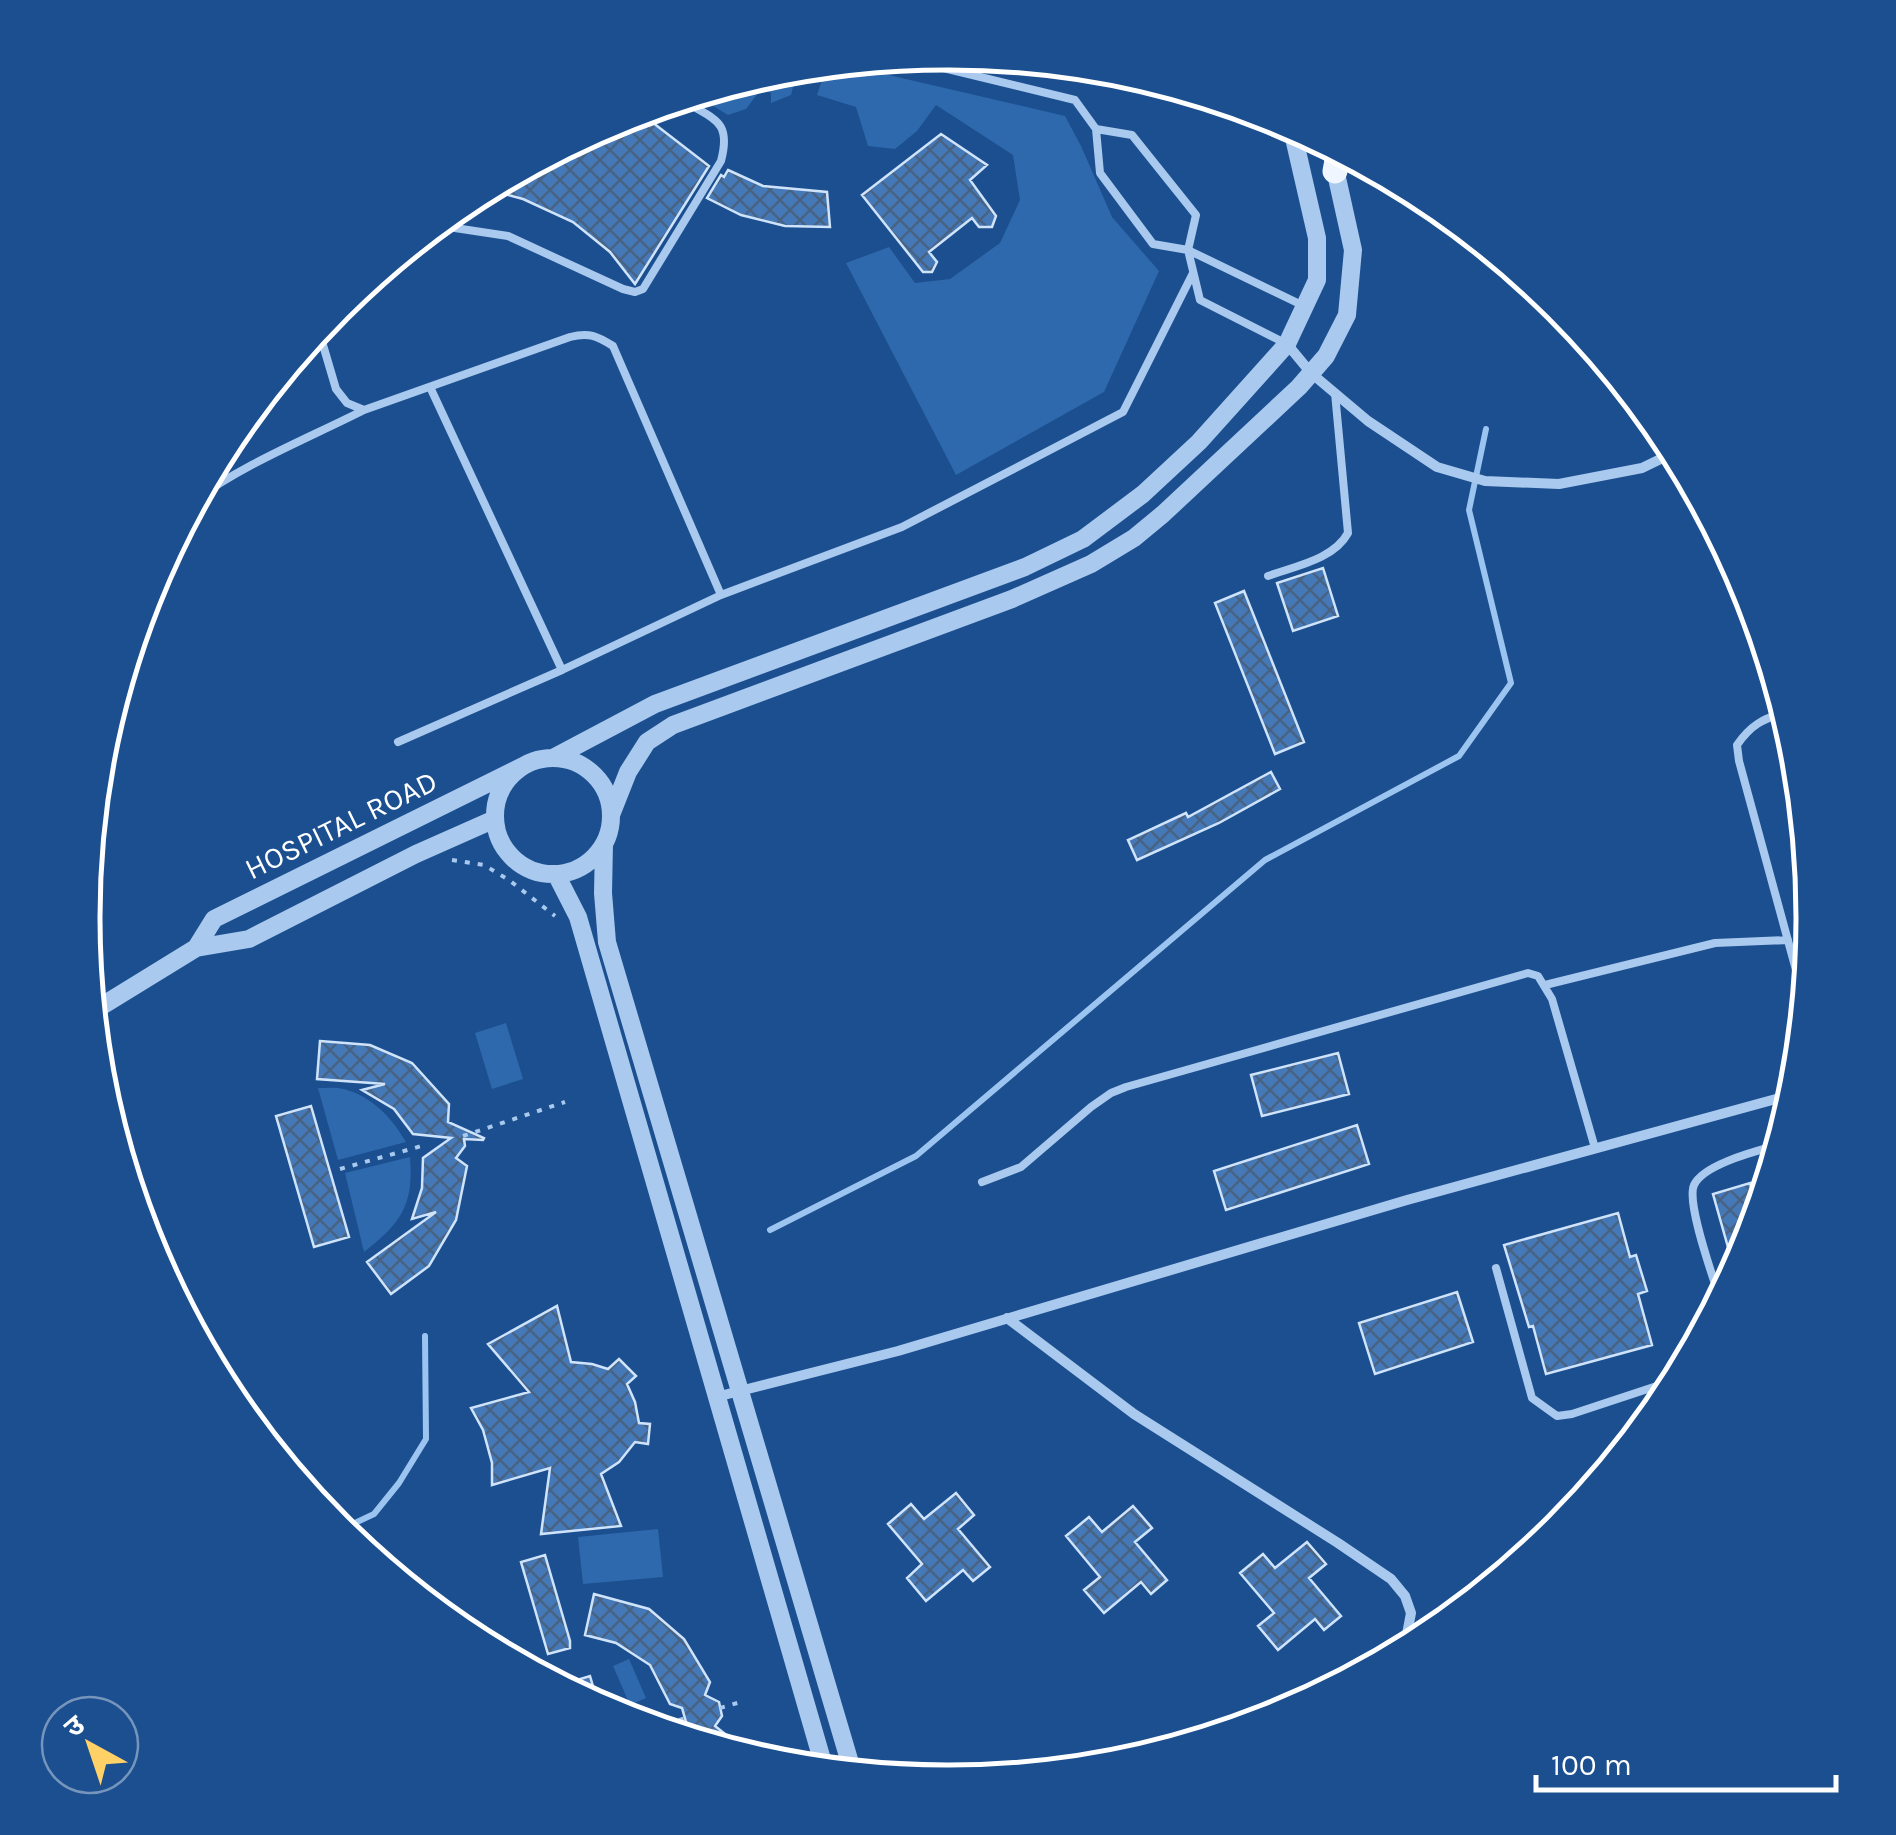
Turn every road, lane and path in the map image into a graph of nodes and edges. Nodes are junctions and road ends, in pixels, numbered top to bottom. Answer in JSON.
{"nodes":[{"id":1,"x":948,"y":70,"type":"edge"},
{"id":2,"x":696,"y":109,"type":"edge"},
{"id":3,"x":1096,"y":129,"type":"junction"},
{"id":4,"x":1296,"y":145,"type":"edge"},
{"id":5,"x":1338,"y":165,"type":"edge"},
{"id":6,"x":456,"y":228,"type":"edge"},
{"id":7,"x":1188,"y":250,"type":"junction"},
{"id":8,"x":1193,"y":273,"type":"junction"},
{"id":9,"x":1306,"y":307,"type":"junction"},
{"id":10,"x":1288,"y":344,"type":"junction"},
{"id":11,"x":323,"y":346,"type":"edge"},
{"id":12,"x":1311,"y":373,"type":"junction"},
{"id":13,"x":430,"y":387,"type":"junction"},
{"id":14,"x":1335,"y":393,"type":"junction"},
{"id":15,"x":364,"y":410,"type":"junction"},
{"id":16,"x":1660,"y":459,"type":"edge"},
{"id":17,"x":221,"y":483,"type":"edge"},
{"id":18,"x":1268,"y":576,"type":"dead end"},
{"id":19,"x":720,"y":594,"type":"junction"},
{"id":20,"x":562,"y":670,"type":"junction"},
{"id":21,"x":1771,"y":718,"type":"edge"},
{"id":22,"x":398,"y":742,"type":"dead end"},
{"id":23,"x":552,"y":758,"type":"junction"},
{"id":24,"x":524,"y":766,"type":"junction"},
{"id":25,"x":611,"y":815,"type":"junction"},
{"id":26,"x":495,"y":818,"type":"junction"},
{"id":27,"x":604,"y":844,"type":"junction"},
{"id":28,"x":556,"y":874,"type":"junction"},
{"id":29,"x":1788,"y":940,"type":"junction"},
{"id":30,"x":196,"y":948,"type":"junction"},
{"id":31,"x":1794,"y":965,"type":"edge"},
{"id":32,"x":1545,"y":985,"type":"junction"},
{"id":33,"x":105,"y":1004,"type":"edge"},
{"id":34,"x":1775,"y":1099,"type":"edge"},
{"id":35,"x":564,"y":1102,"type":"dead end"},
{"id":36,"x":464,"y":1136,"type":"dead end"},
{"id":37,"x":425,"y":1146,"type":"dead end"},
{"id":38,"x":1595,"y":1148,"type":"junction"},
{"id":39,"x":1763,"y":1151,"type":"edge"},
{"id":40,"x":340,"y":1169,"type":"dead end"},
{"id":41,"x":982,"y":1182,"type":"dead end"},
{"id":42,"x":1496,"y":1268,"type":"dead end"},
{"id":43,"x":1714,"y":1279,"type":"edge"},
{"id":44,"x":1007,"y":1318,"type":"junction"},
{"id":45,"x":1654,"y":1386,"type":"edge"},
{"id":46,"x":741,"y":1391,"type":"junction"},
{"id":47,"x":716,"y":1397,"type":"junction"},
{"id":48,"x":1408,"y":1629,"type":"edge"},
{"id":49,"x":744,"y":1700,"type":"dead end"},
{"id":50,"x":720,"y":1708,"type":"dead end"},
{"id":51,"x":686,"y":1718,"type":"dead end"},
{"id":52,"x":678,"y":1721,"type":"edge"},
{"id":53,"x":822,"y":1755,"type":"edge"},
{"id":54,"x":850,"y":1759,"type":"edge"}],
"edges":[{"from":1,"to":3,"type":"lane"},
{"from":2,"to":6,"type":"lane"},
{"from":3,"to":7,"type":"lane"},
{"from":3,"to":7,"type":"lane"},
{"from":4,"to":9,"type":"street"},
{"from":5,"to":12,"type":"street"},
{"from":7,"to":8,"type":"lane"},
{"from":7,"to":9,"type":"lane"},
{"from":8,"to":10,"type":"lane"},
{"from":8,"to":19,"type":"lane"},
{"from":9,"to":10,"type":"street"},
{"from":10,"to":12,"type":"street"},
{"from":10,"to":23,"type":"street"},
{"from":11,"to":15,"type":"lane"},
{"from":12,"to":14,"type":"street"},
{"from":12,"to":25,"type":"street"},
{"from":13,"to":15,"type":"lane"},
{"from":13,"to":19,"type":"lane"},
{"from":13,"to":20,"type":"lane"},
{"from":14,"to":16,"type":"street"},
{"from":14,"to":18,"type":"lane"},
{"from":15,"to":17,"type":"lane"},
{"from":19,"to":20,"type":"lane"},
{"from":20,"to":22,"type":"lane"},
{"from":21,"to":29,"type":"lane"},
{"from":23,"to":24,"type":"street"},
{"from":23,"to":25,"type":"street"},
{"from":24,"to":26,"type":"street"},
{"from":24,"to":30,"type":"street","name":"HOSPITAL ROAD"},
{"from":25,"to":27,"type":"street"},
{"from":26,"to":28,"type":"street"},
{"from":26,"to":30,"type":"street","name":"HOSPITAL ROAD"},
{"from":27,"to":28,"type":"street"},
{"from":27,"to":46,"type":"street"},
{"from":28,"to":47,"type":"street"},
{"from":29,"to":31,"type":"lane"},
{"from":29,"to":32,"type":"lane"},
{"from":30,"to":33,"type":"street","name":"HOSPITAL ROAD"},
{"from":32,"to":38,"type":"lane"},
{"from":32,"to":41,"type":"lane"},
{"from":34,"to":38,"type":"street"},
{"from":35,"to":36,"type":"path"},
{"from":37,"to":40,"type":"path"},
{"from":38,"to":44,"type":"street"},
{"from":39,"to":43,"type":"lane"},
{"from":42,"to":45,"type":"lane"},
{"from":44,"to":46,"type":"street"},
{"from":44,"to":48,"type":"street"},
{"from":46,"to":47,"type":"street"},
{"from":46,"to":54,"type":"street"},
{"from":47,"to":53,"type":"street"},
{"from":49,"to":50,"type":"path"},
{"from":51,"to":52,"type":"path"}]}
